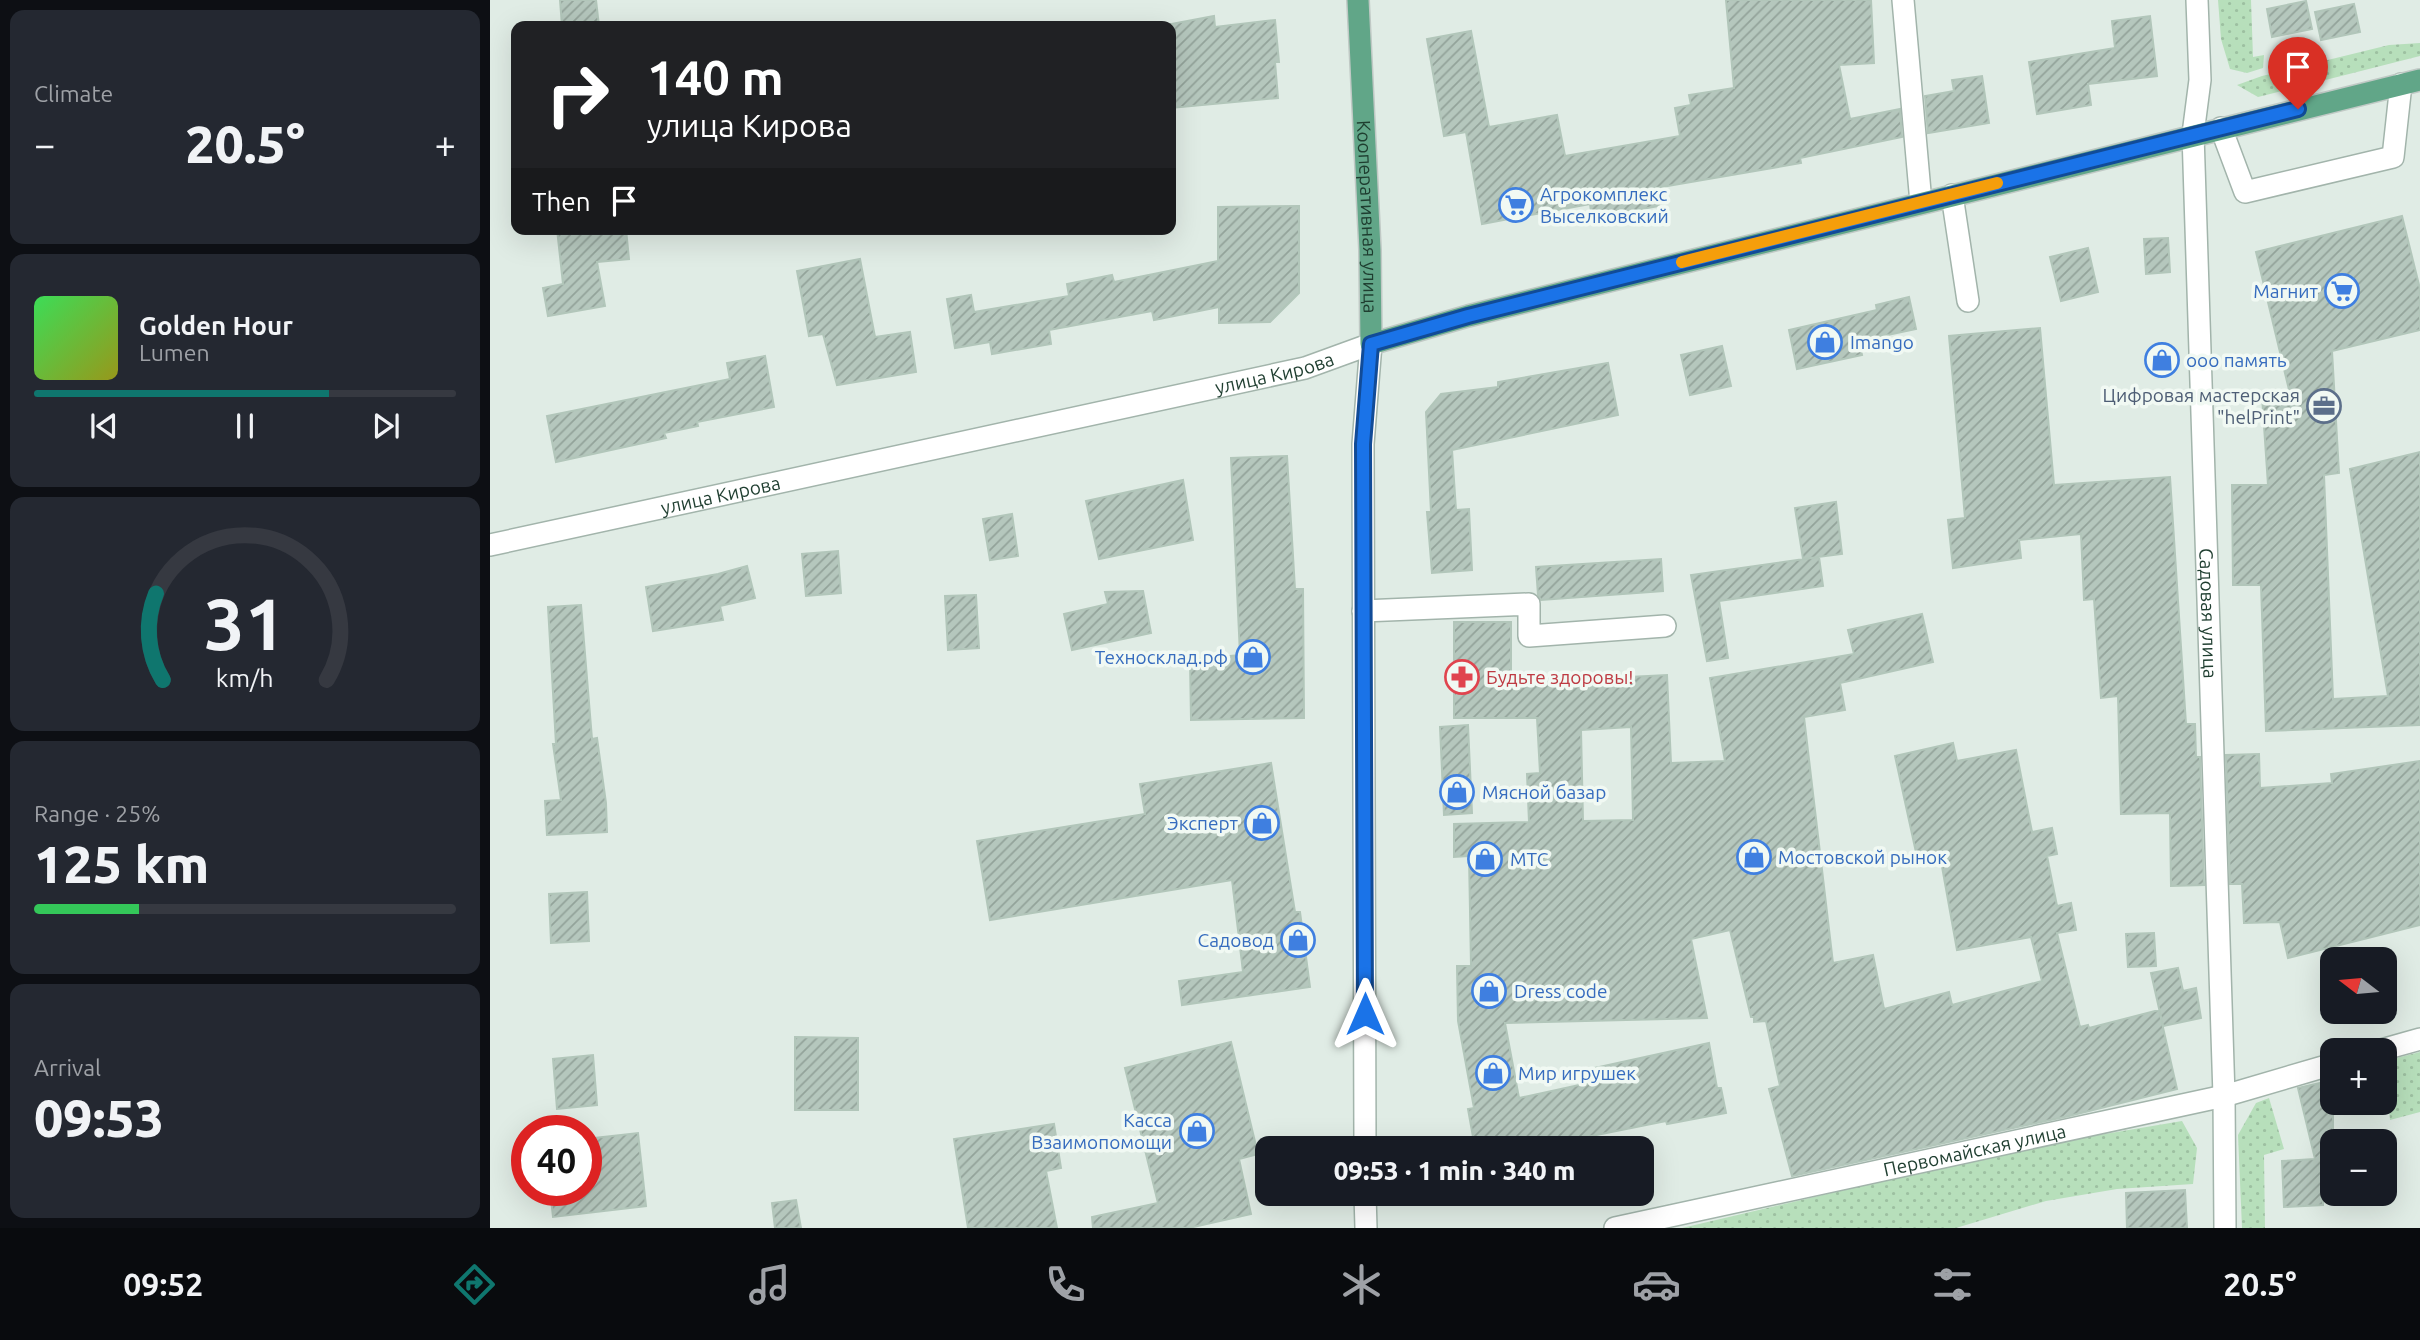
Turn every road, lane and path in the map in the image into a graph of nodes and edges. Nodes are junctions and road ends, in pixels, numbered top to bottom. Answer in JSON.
{"nodes":[{"id":1,"x":1358,"y":0,"type":"edge"},
{"id":2,"x":1903,"y":0,"type":"edge"},
{"id":3,"x":2197,"y":0,"type":"edge"},
{"id":4,"x":2410,"y":82,"type":"edge"},
{"id":5,"x":2221,"y":128,"type":"junction"},
{"id":6,"x":2193,"y":134,"type":"junction"},
{"id":7,"x":1952,"y":195,"type":"junction"},
{"id":8,"x":1921,"y":203,"type":"junction"},
{"id":9,"x":1968,"y":301,"type":"dead end"},
{"id":10,"x":1371,"y":344,"type":"junction"},
{"id":11,"x":490,"y":545,"type":"edge"},
{"id":12,"x":1363,"y":611,"type":"junction"},
{"id":13,"x":1665,"y":626,"type":"dead end"},
{"id":14,"x":2420,"y":1039,"type":"edge"},
{"id":15,"x":2397,"y":1045,"type":"edge"},
{"id":16,"x":2320,"y":1068,"type":"edge"},
{"id":17,"x":2224,"y":1096,"type":"junction"},
{"id":18,"x":1365,"y":1136,"type":"edge"},
{"id":19,"x":1365,"y":1206,"type":"edge"},
{"id":20,"x":1366,"y":1228,"type":"edge"},
{"id":21,"x":1615,"y":1228,"type":"edge"},
{"id":22,"x":2225,"y":1228,"type":"edge"}],
"edges":[{"from":1,"to":10,"type":"main road","name":"Кооперативная улица"},
{"from":2,"to":8,"type":"street"},
{"from":3,"to":6,"type":"street","name":"Садовая улица"},
{"from":4,"to":5,"type":"main road","name":"улица Кирова"},
{"from":4,"to":5,"type":"street"},
{"from":5,"to":6,"type":"main road","name":"улица Кирова"},
{"from":6,"to":7,"type":"main road","name":"улица Кирова"},
{"from":6,"to":17,"type":"street","name":"Садовая улица"},
{"from":7,"to":8,"type":"main road","name":"улица Кирова"},
{"from":7,"to":9,"type":"street"},
{"from":8,"to":10,"type":"main road","name":"улица Кирова"},
{"from":10,"to":11,"type":"street","name":"улица Кирова"},
{"from":10,"to":12,"type":"street","name":"Кооперативная улица"},
{"from":12,"to":13,"type":"street"},
{"from":12,"to":18,"type":"street","name":"Кооперативная улица"},
{"from":14,"to":15,"type":"street"},
{"from":16,"to":17,"type":"street","name":"Первомайская улица"},
{"from":17,"to":21,"type":"street","name":"Первомайская улица"},
{"from":17,"to":22,"type":"street","name":"Садовая улица"},
{"from":19,"to":20,"type":"street"}]}
